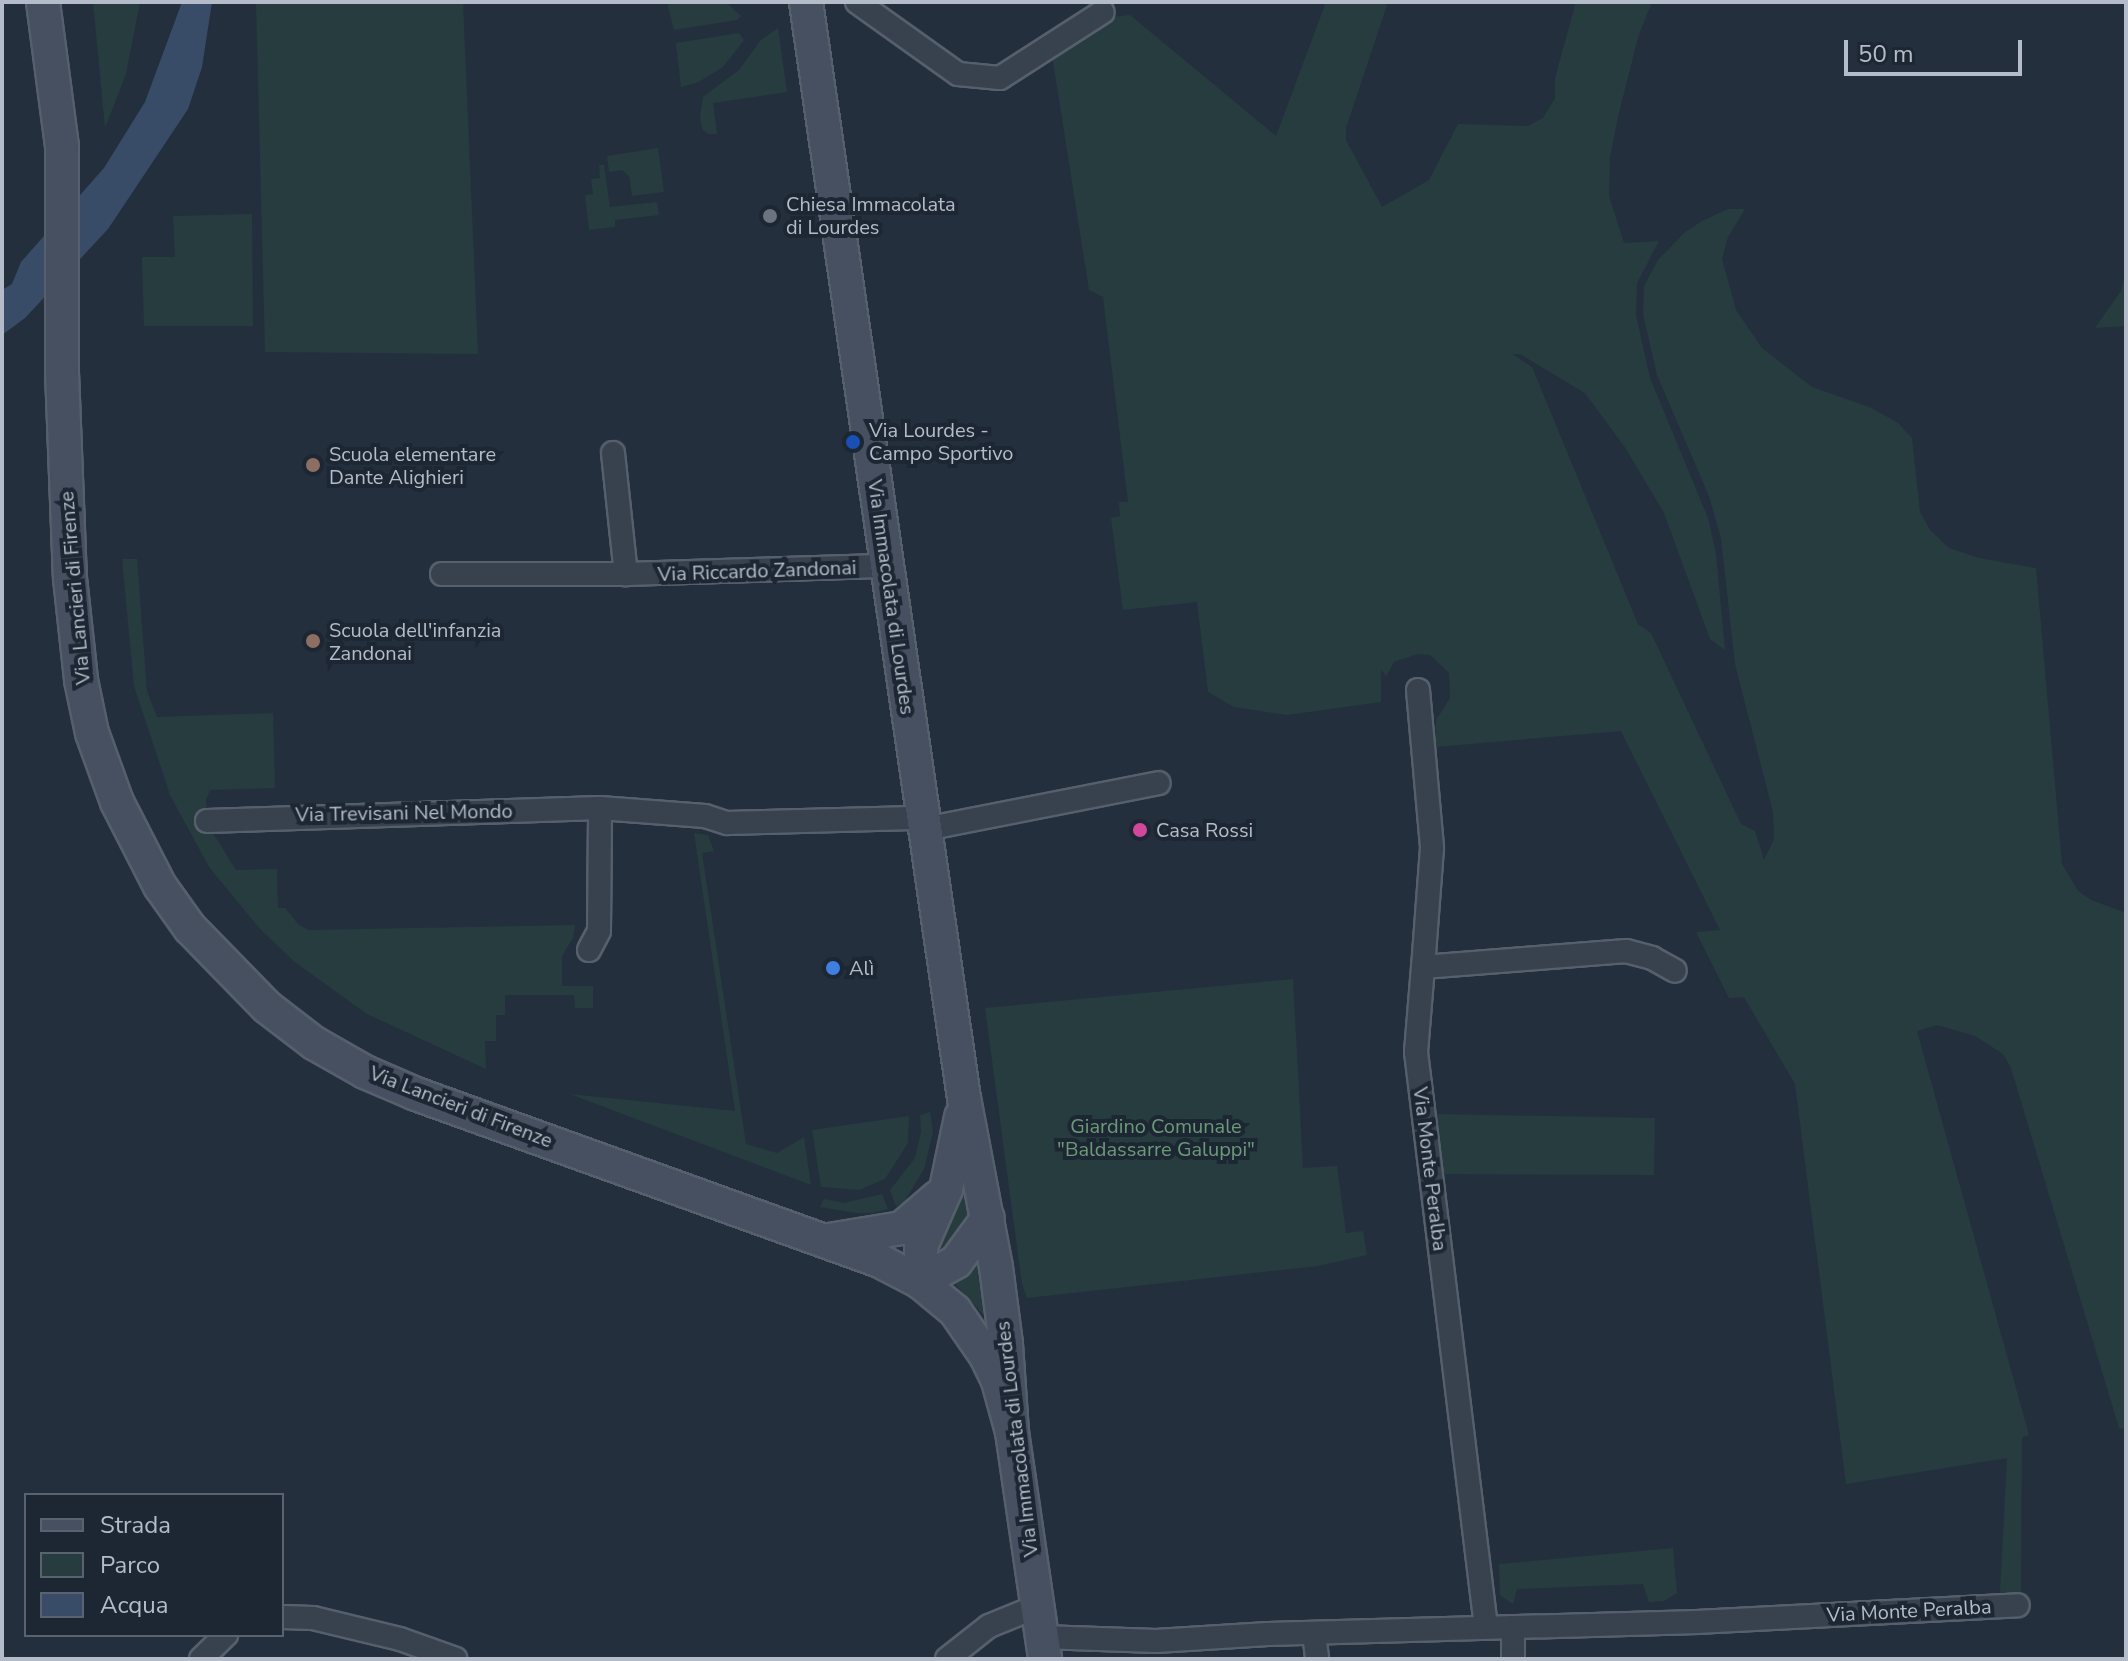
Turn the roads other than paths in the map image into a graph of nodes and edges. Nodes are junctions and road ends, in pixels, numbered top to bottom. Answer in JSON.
{"nodes":[{"id":1,"x":42,"y":2,"type":"edge"},
{"id":2,"x":806,"y":2,"type":"edge"},
{"id":3,"x":857,"y":2,"type":"edge"},
{"id":4,"x":1103,"y":12,"type":"dead end"},
{"id":5,"x":59,"y":308,"type":"junction"},
{"id":6,"x":613,"y":453,"type":"dead end"},
{"id":7,"x":887,"y":566,"type":"junction"},
{"id":8,"x":442,"y":574,"type":"dead end"},
{"id":9,"x":626,"y":574,"type":"junction"},
{"id":10,"x":1418,"y":690,"type":"dead end"},
{"id":11,"x":1159,"y":783,"type":"dead end"},
{"id":12,"x":600,"y":808,"type":"junction"},
{"id":13,"x":207,"y":821,"type":"dead end"},
{"id":14,"x":924,"y":824,"type":"junction"},
{"id":15,"x":589,"y":950,"type":"dead end"},
{"id":16,"x":1423,"y":967,"type":"junction"},
{"id":17,"x":1675,"y":971,"type":"dead end"},
{"id":18,"x":964,"y":1098,"type":"junction"},
{"id":19,"x":946,"y":1189,"type":"junction"},
{"id":20,"x":988,"y":1218,"type":"junction"},
{"id":21,"x":825,"y":1241,"type":"junction"},
{"id":22,"x":920,"y":1282,"type":"junction"},
{"id":23,"x":1012,"y":1432,"type":"junction"},
{"id":24,"x":2018,"y":1605,"type":"dead end"},
{"id":25,"x":284,"y":1617,"type":"edge"},
{"id":26,"x":1486,"y":1627,"type":"junction"},
{"id":27,"x":1513,"y":1627,"type":"junction"},
{"id":28,"x":1314,"y":1633,"type":"junction"},
{"id":29,"x":1042,"y":1634,"type":"edge"},
{"id":30,"x":224,"y":1637,"type":"edge"},
{"id":31,"x":201,"y":1659,"type":"edge"},
{"id":32,"x":456,"y":1659,"type":"edge"},
{"id":33,"x":947,"y":1659,"type":"edge"},
{"id":34,"x":1317,"y":1659,"type":"edge"},
{"id":35,"x":1513,"y":1659,"type":"edge"}],
"edges":[{"from":1,"to":5,"type":"main road","name":"Via Lancieri di Firenze"},
{"from":1,"to":5,"type":"main road","name":"Via Lancieri di Firenze"},
{"from":2,"to":7,"type":"main road","name":"Via Immacolata di Lourdes"},
{"from":3,"to":4,"type":"street"},
{"from":5,"to":21,"type":"main road","name":"Via Lancieri di Firenze"},
{"from":6,"to":9,"type":"street"},
{"from":7,"to":9,"type":"street","name":"Via Riccardo Zandonai"},
{"from":7,"to":14,"type":"main road","name":"Via Immacolata di Lourdes"},
{"from":8,"to":9,"type":"street","name":"Via Riccardo Zandonai"},
{"from":10,"to":16,"type":"street","name":"Via Monte Peralba"},
{"from":11,"to":14,"type":"street","name":"Via Trevisani Nel Mondo"},
{"from":12,"to":13,"type":"street","name":"Via Trevisani Nel Mondo"},
{"from":12,"to":14,"type":"street","name":"Via Trevisani Nel Mondo"},
{"from":12,"to":15,"type":"street"},
{"from":14,"to":18,"type":"main road","name":"Via Immacolata di Lourdes"},
{"from":16,"to":17,"type":"street"},
{"from":16,"to":26,"type":"street","name":"Via Monte Peralba"},
{"from":18,"to":19,"type":"main road","name":"Via Immacolata di Lourdes"},
{"from":18,"to":20,"type":"main road","name":"Via Immacolata di Lourdes"},
{"from":19,"to":21,"type":"main road"},
{"from":19,"to":22,"type":"main road","name":"Via Immacolata di Lourdes"},
{"from":20,"to":22,"type":"main road"},
{"from":20,"to":23,"type":"main road","name":"Via Immacolata di Lourdes"},
{"from":21,"to":22,"type":"main road","name":"Via Lancieri di Firenze"},
{"from":22,"to":23,"type":"main road","name":"Via Lancieri di Firenze"},
{"from":23,"to":29,"type":"main road","name":"Via Immacolata di Lourdes"},
{"from":24,"to":27,"type":"street","name":"Via Monte Peralba"},
{"from":25,"to":32,"type":"street"},
{"from":26,"to":27,"type":"street","name":"Via Monte Peralba"},
{"from":26,"to":28,"type":"street","name":"Via Monte Peralba"},
{"from":27,"to":35,"type":"street"},
{"from":28,"to":29,"type":"street","name":"Via Monte Peralba"},
{"from":28,"to":34,"type":"street"},
{"from":29,"to":33,"type":"street"},
{"from":30,"to":31,"type":"street"}]}
